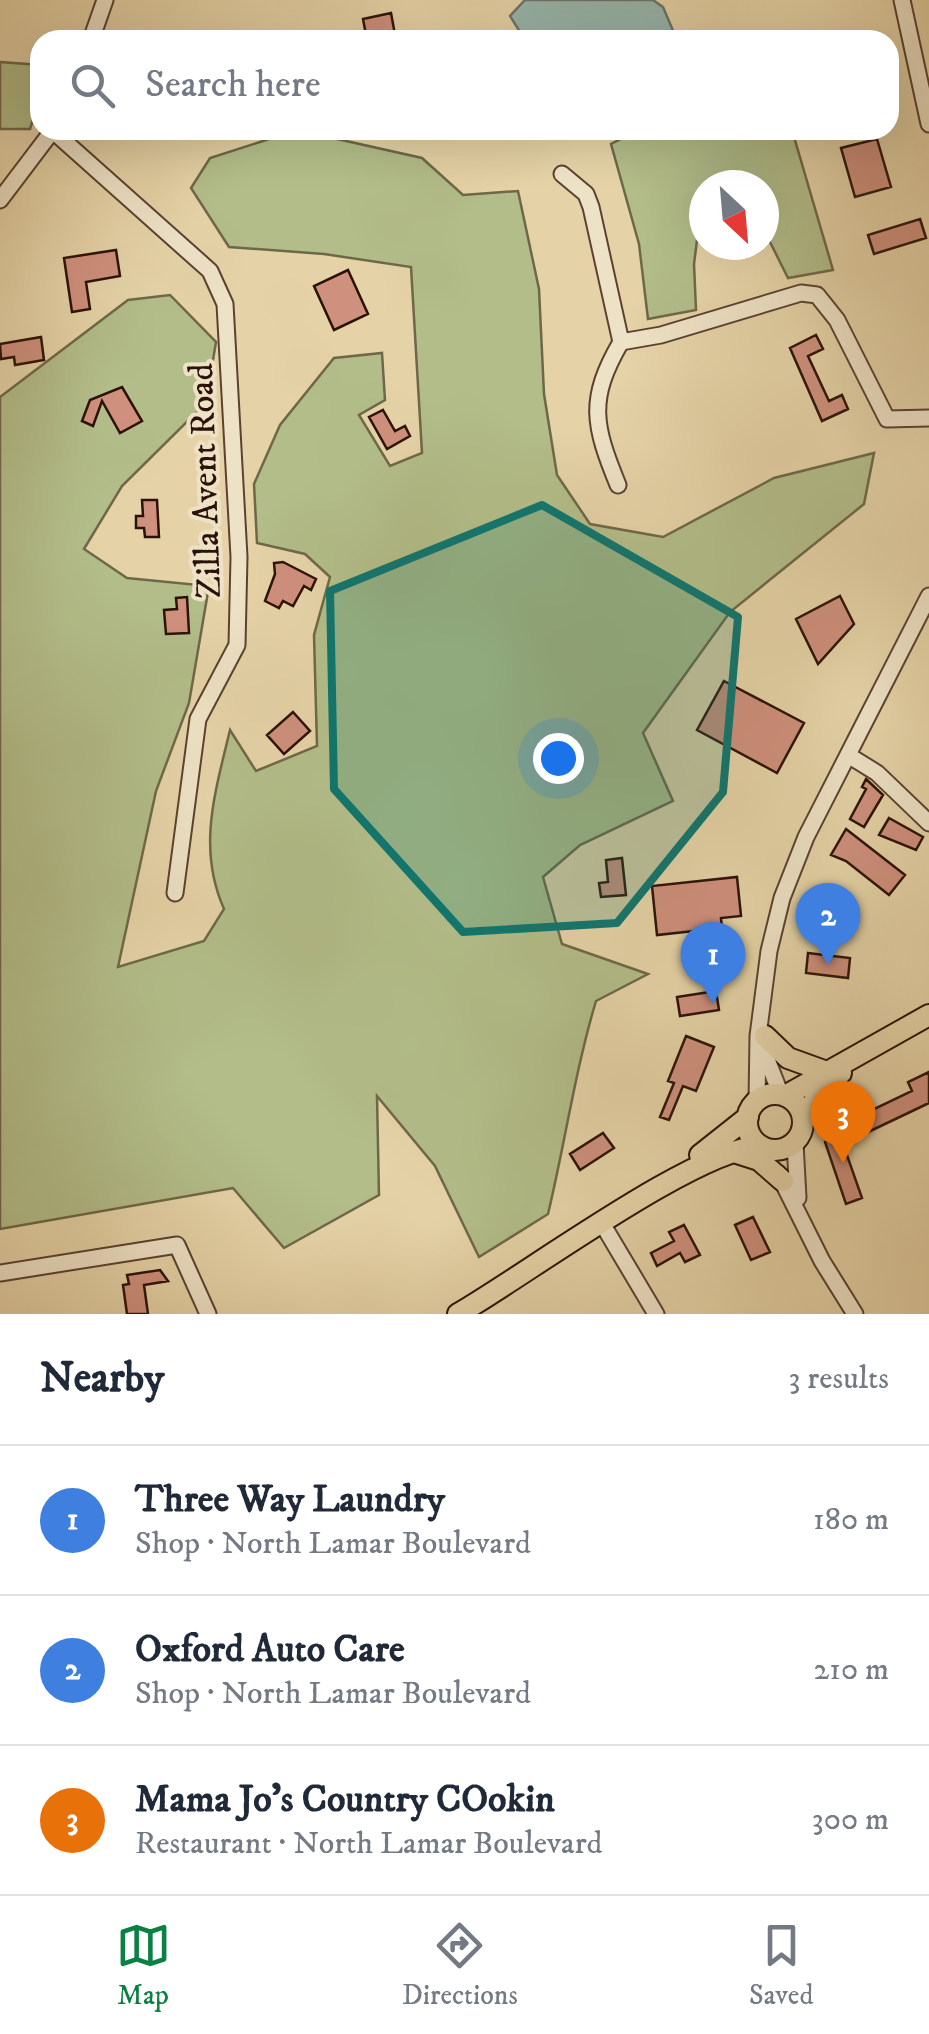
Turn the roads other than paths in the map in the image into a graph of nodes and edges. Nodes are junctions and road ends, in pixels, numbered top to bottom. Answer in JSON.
{"nodes":[{"id":1,"x":105,"y":0,"type":"edge"},
{"id":2,"x":902,"y":0,"type":"edge"},
{"id":3,"x":94,"y":30,"type":"edge"},
{"id":4,"x":929,"y":124,"type":"edge"},
{"id":5,"x":46,"y":140,"type":"edge"},
{"id":6,"x":63,"y":140,"type":"edge"},
{"id":7,"x":562,"y":174,"type":"dead end"},
{"id":8,"x":0,"y":200,"type":"edge"},
{"id":9,"x":621,"y":342,"type":"junction"},
{"id":10,"x":929,"y":418,"type":"edge"},
{"id":11,"x":618,"y":486,"type":"dead end"},
{"id":12,"x":929,"y":596,"type":"edge"},
{"id":13,"x":848,"y":755,"type":"junction"},
{"id":14,"x":929,"y":823,"type":"edge"},
{"id":15,"x":175,"y":893,"type":"dead end"},
{"id":16,"x":929,"y":1015,"type":"edge"},
{"id":17,"x":763,"y":1030,"type":"junction"},
{"id":18,"x":852,"y":1060,"type":"junction"},
{"id":19,"x":824,"y":1072,"type":"junction"},
{"id":20,"x":783,"y":1095,"type":"junction"},
{"id":21,"x":752,"y":1109,"type":"junction"},
{"id":22,"x":804,"y":1120,"type":"junction"},
{"id":23,"x":794,"y":1143,"type":"junction"},
{"id":24,"x":762,"y":1147,"type":"junction"},
{"id":25,"x":725,"y":1154,"type":"junction"},
{"id":26,"x":687,"y":1172,"type":"junction"},
{"id":27,"x":783,"y":1181,"type":"junction"},
{"id":28,"x":799,"y":1207,"type":"junction"},
{"id":29,"x":603,"y":1225,"type":"junction"},
{"id":30,"x":0,"y":1272,"type":"edge"},
{"id":31,"x":205,"y":1310,"type":"edge"},
{"id":32,"x":458,"y":1314,"type":"edge"},
{"id":33,"x":656,"y":1314,"type":"edge"},
{"id":34,"x":855,"y":1314,"type":"edge"}],
"edges":[{"from":1,"to":3,"type":"street"},
{"from":2,"to":4,"type":"street"},
{"from":5,"to":8,"type":"street"},
{"from":6,"to":15,"type":"street","name":"Zilla Avent Road"},
{"from":7,"to":9,"type":"street"},
{"from":9,"to":10,"type":"street"},
{"from":9,"to":11,"type":"street"},
{"from":12,"to":13,"type":"street"},
{"from":13,"to":14,"type":"street"},
{"from":13,"to":17,"type":"street"},
{"from":16,"to":18,"type":"main road"},
{"from":17,"to":19,"type":"main road"},
{"from":17,"to":20,"type":"street"},
{"from":17,"to":21,"type":"street"},
{"from":18,"to":19,"type":"main road"},
{"from":18,"to":22,"type":"main road"},
{"from":19,"to":20,"type":"main road"},
{"from":20,"to":21,"type":"main road"},
{"from":20,"to":22,"type":"main road"},
{"from":21,"to":24,"type":"main road"},
{"from":21,"to":26,"type":"main road"},
{"from":22,"to":23,"type":"main road"},
{"from":23,"to":24,"type":"main road"},
{"from":23,"to":28,"type":"street"},
{"from":24,"to":25,"type":"main road"},
{"from":24,"to":27,"type":"street"},
{"from":25,"to":26,"type":"main road"},
{"from":25,"to":27,"type":"main road"},
{"from":26,"to":29,"type":"main road"},
{"from":27,"to":28,"type":"street"},
{"from":28,"to":34,"type":"street"},
{"from":29,"to":32,"type":"main road"},
{"from":29,"to":33,"type":"street"},
{"from":30,"to":31,"type":"street"}]}
